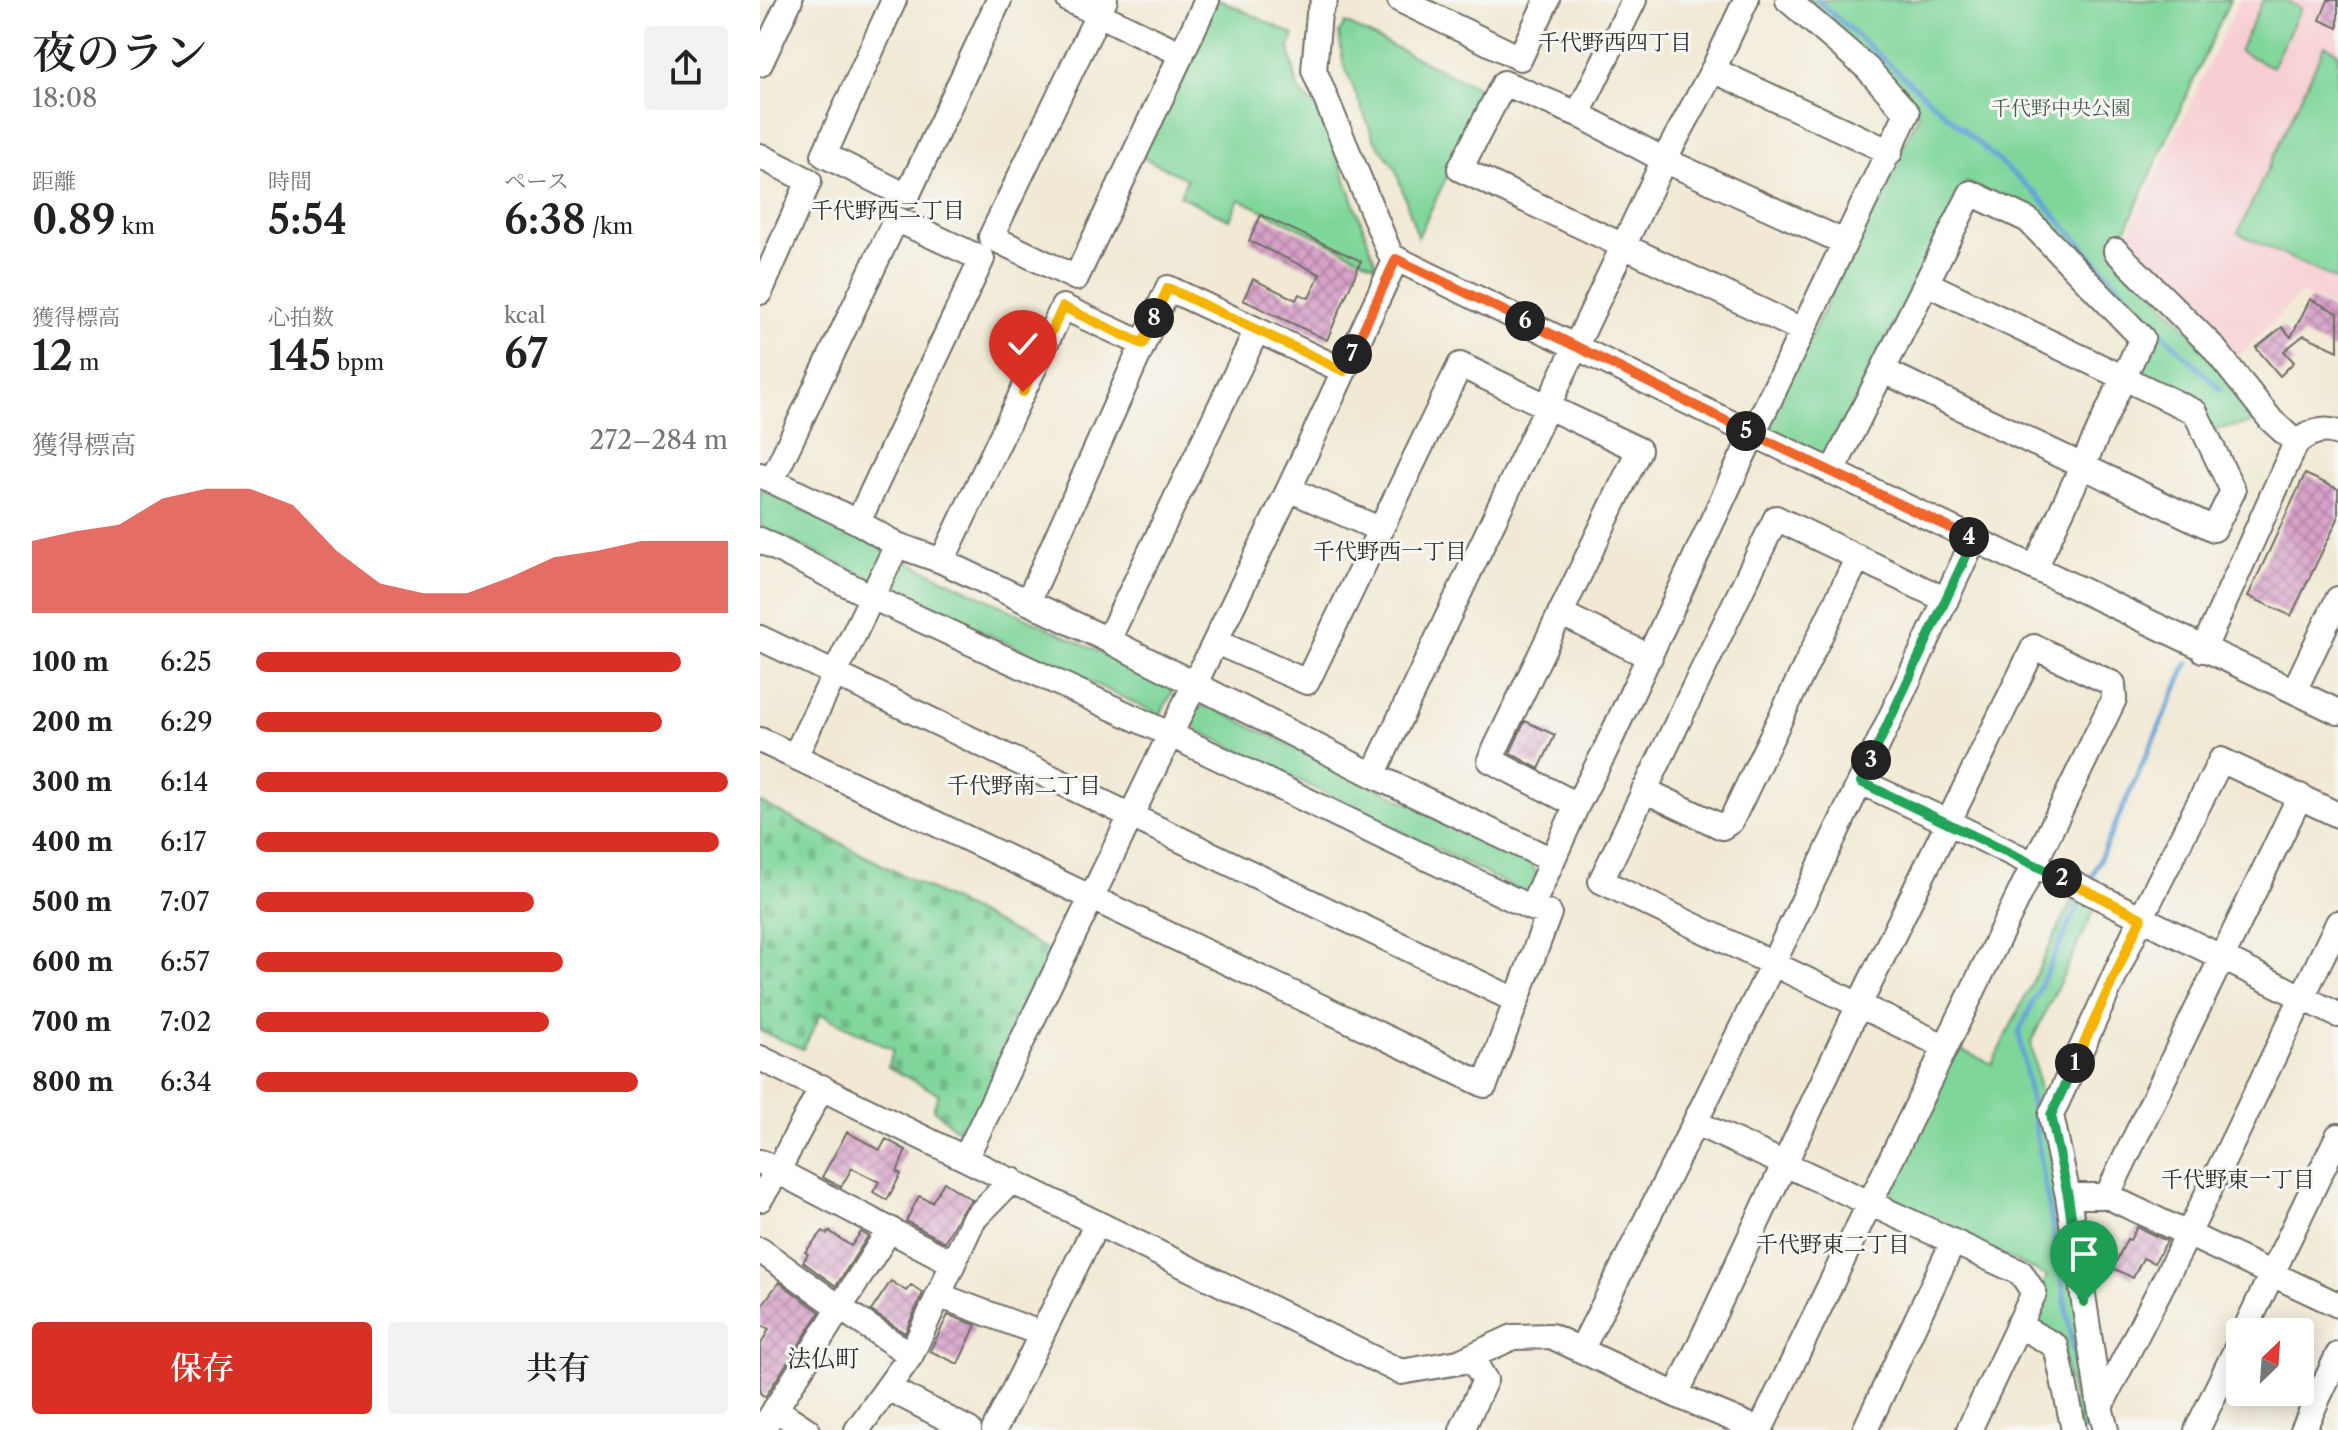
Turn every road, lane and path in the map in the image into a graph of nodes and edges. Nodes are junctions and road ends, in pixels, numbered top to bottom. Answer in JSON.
{"nodes":[{"id":1,"x":790,"y":0,"type":"edge"},
{"id":2,"x":894,"y":0,"type":"edge"},
{"id":3,"x":999,"y":0,"type":"edge"},
{"id":4,"x":1069,"y":0,"type":"edge"},
{"id":5,"x":1207,"y":0,"type":"edge"},
{"id":6,"x":1325,"y":0,"type":"edge"},
{"id":7,"x":1400,"y":0,"type":"edge"},
{"id":8,"x":1547,"y":0,"type":"edge"},
{"id":9,"x":1634,"y":0,"type":"edge"},
{"id":10,"x":1746,"y":0,"type":"edge"},
{"id":11,"x":1788,"y":0,"type":"edge"},
{"id":12,"x":1101,"y":8,"type":"edge"},
{"id":13,"x":1439,"y":8,"type":"edge"},
{"id":14,"x":1182,"y":54,"type":"junction"},
{"id":15,"x":760,"y":64,"type":"edge"},
{"id":16,"x":1713,"y":70,"type":"junction"},
{"id":17,"x":1578,"y":114,"type":"junction"},
{"id":18,"x":1890,"y":152,"type":"junction"},
{"id":19,"x":760,"y":156,"type":"edge"},
{"id":20,"x":1664,"y":160,"type":"junction"},
{"id":21,"x":1844,"y":242,"type":"junction"},
{"id":22,"x":1623,"y":246,"type":"junction"},
{"id":23,"x":2116,"y":251,"type":"dead end"},
{"id":24,"x":1396,"y":259,"type":"junction"},
{"id":25,"x":1926,"y":283,"type":"junction"},
{"id":26,"x":760,"y":292,"type":"edge"},
{"id":27,"x":1257,"y":330,"type":"junction"},
{"id":28,"x":1802,"y":330,"type":"junction"},
{"id":29,"x":1143,"y":344,"type":"junction"},
{"id":30,"x":1577,"y":346,"type":"junction"},
{"id":31,"x":1344,"y":371,"type":"junction"},
{"id":32,"x":1884,"y":371,"type":"junction"},
{"id":33,"x":2123,"y":378,"type":"junction"},
{"id":34,"x":1548,"y":407,"type":"junction"},
{"id":35,"x":2338,"y":433,"type":"edge"},
{"id":36,"x":1753,"y":434,"type":"junction"},
{"id":37,"x":2296,"y":443,"type":"junction"},
{"id":38,"x":2084,"y":465,"type":"junction"},
{"id":39,"x":1832,"y":472,"type":"junction"},
{"id":40,"x":766,"y":478,"type":"edge"},
{"id":41,"x":1289,"y":489,"type":"junction"},
{"id":42,"x":858,"y":522,"type":"junction"},
{"id":43,"x":1381,"y":530,"type":"junction"},
{"id":44,"x":1974,"y":539,"type":"junction"},
{"id":45,"x":760,"y":540,"type":"edge"},
{"id":46,"x":897,"y":545,"type":"junction"},
{"id":47,"x":1858,"y":557,"type":"junction"},
{"id":48,"x":942,"y":561,"type":"junction"},
{"id":49,"x":2035,"y":568,"type":"junction"},
{"id":50,"x":872,"y":597,"type":"junction"},
{"id":51,"x":2338,"y":599,"type":"edge"},
{"id":52,"x":1946,"y":600,"type":"junction"},
{"id":53,"x":1028,"y":602,"type":"junction"},
{"id":54,"x":1560,"y":613,"type":"junction"},
{"id":55,"x":760,"y":638,"type":"edge"},
{"id":56,"x":1108,"y":640,"type":"junction"},
{"id":57,"x":1216,"y":642,"type":"junction"},
{"id":58,"x":2203,"y":650,"type":"junction"},
{"id":59,"x":1650,"y":657,"type":"junction"},
{"id":60,"x":835,"y":675,"type":"junction"},
{"id":61,"x":1193,"y":685,"type":"junction"},
{"id":62,"x":2294,"y":691,"type":"junction"},
{"id":63,"x":2338,"y":712,"type":"edge"},
{"id":64,"x":1169,"y":734,"type":"junction"},
{"id":65,"x":760,"y":740,"type":"edge"},
{"id":66,"x":795,"y":756,"type":"junction"},
{"id":67,"x":1373,"y":775,"type":"junction"},
{"id":68,"x":1861,"y":782,"type":"junction"},
{"id":69,"x":1644,"y":790,"type":"junction"},
{"id":70,"x":2300,"y":796,"type":"junction"},
{"id":71,"x":1577,"y":805,"type":"junction"},
{"id":72,"x":2338,"y":815,"type":"edge"},
{"id":73,"x":1131,"y":817,"type":"junction"},
{"id":74,"x":1948,"y":822,"type":"junction"},
{"id":75,"x":1552,"y":860,"type":"junction"},
{"id":76,"x":2035,"y":865,"type":"junction"},
{"id":77,"x":1093,"y":898,"type":"junction"},
{"id":78,"x":1531,"y":908,"type":"junction"},
{"id":79,"x":2141,"y":918,"type":"junction"},
{"id":80,"x":2338,"y":923,"type":"edge"},
{"id":81,"x":2222,"y":959,"type":"junction"},
{"id":82,"x":1773,"y":963,"type":"junction"},
{"id":83,"x":2302,"y":998,"type":"junction"},
{"id":84,"x":1515,"y":1000,"type":"junction"},
{"id":85,"x":1859,"y":1005,"type":"junction"},
{"id":86,"x":2338,"y":1015,"type":"edge"},
{"id":87,"x":1944,"y":1046,"type":"junction"},
{"id":88,"x":760,"y":1058,"type":"edge"},
{"id":89,"x":822,"y":1087,"type":"junction"},
{"id":90,"x":1696,"y":1123,"type":"junction"},
{"id":91,"x":2338,"y":1136,"type":"edge"},
{"id":92,"x":966,"y":1157,"type":"junction"},
{"id":93,"x":1784,"y":1162,"type":"junction"},
{"id":94,"x":769,"y":1167,"type":"edge"},
{"id":95,"x":1012,"y":1180,"type":"junction"},
{"id":96,"x":2068,"y":1196,"type":"junction"},
{"id":97,"x":2107,"y":1196,"type":"junction"},
{"id":98,"x":760,"y":1199,"type":"edge"},
{"id":99,"x":1870,"y":1202,"type":"junction"},
{"id":100,"x":1097,"y":1223,"type":"junction"},
{"id":101,"x":890,"y":1229,"type":"junction"},
{"id":102,"x":2188,"y":1234,"type":"junction"},
{"id":103,"x":1953,"y":1242,"type":"junction"},
{"id":104,"x":760,"y":1250,"type":"edge"},
{"id":105,"x":953,"y":1263,"type":"junction"},
{"id":106,"x":2273,"y":1273,"type":"junction"},
{"id":107,"x":938,"y":1295,"type":"junction"},
{"id":108,"x":2338,"y":1305,"type":"edge"},
{"id":109,"x":839,"y":1307,"type":"junction"},
{"id":110,"x":2251,"y":1318,"type":"edge"},
{"id":111,"x":2018,"y":1325,"type":"junction"},
{"id":112,"x":1042,"y":1334,"type":"junction"},
{"id":113,"x":1581,"y":1350,"type":"junction"},
{"id":114,"x":911,"y":1355,"type":"junction"},
{"id":115,"x":2338,"y":1355,"type":"edge"},
{"id":116,"x":1471,"y":1357,"type":"junction"},
{"id":117,"x":2226,"y":1370,"type":"edge"},
{"id":118,"x":888,"y":1388,"type":"junction"},
{"id":119,"x":1676,"y":1395,"type":"junction"},
{"id":120,"x":767,"y":1415,"type":"edge"},
{"id":121,"x":2103,"y":1418,"type":"edge"},
{"id":122,"x":807,"y":1430,"type":"edge"},
{"id":123,"x":857,"y":1430,"type":"edge"},
{"id":124,"x":969,"y":1430,"type":"edge"},
{"id":125,"x":994,"y":1430,"type":"edge"},
{"id":126,"x":1462,"y":1430,"type":"edge"},
{"id":127,"x":1760,"y":1430,"type":"edge"},
{"id":128,"x":1865,"y":1430,"type":"edge"},
{"id":129,"x":1969,"y":1430,"type":"edge"},
{"id":130,"x":2074,"y":1430,"type":"edge"},
{"id":131,"x":2197,"y":1430,"type":"edge"},
{"id":132,"x":2303,"y":1430,"type":"edge"}],
"edges":[{"from":1,"to":15,"type":"street"},
{"from":2,"to":3,"type":"street"},
{"from":4,"to":12,"type":"street"},
{"from":5,"to":14,"type":"street"},
{"from":6,"to":24,"type":"street"},
{"from":7,"to":13,"type":"street"},
{"from":8,"to":13,"type":"street"},
{"from":9,"to":17,"type":"street"},
{"from":10,"to":16,"type":"street"},
{"from":11,"to":18,"type":"street"},
{"from":12,"to":14,"type":"street"},
{"from":12,"to":14,"type":"street"},
{"from":16,"to":18,"type":"street"},
{"from":16,"to":20,"type":"street"},
{"from":17,"to":20,"type":"street"},
{"from":17,"to":22,"type":"street"},
{"from":18,"to":21,"type":"street"},
{"from":19,"to":26,"type":"street"},
{"from":20,"to":21,"type":"street"},
{"from":20,"to":22,"type":"street"},
{"from":21,"to":28,"type":"street"},
{"from":22,"to":28,"type":"street"},
{"from":22,"to":30,"type":"street"},
{"from":23,"to":37,"type":"street"},
{"from":24,"to":30,"type":"street"},
{"from":24,"to":31,"type":"street"},
{"from":25,"to":32,"type":"street"},
{"from":25,"to":33,"type":"street"},
{"from":25,"to":33,"type":"street"},
{"from":27,"to":29,"type":"street"},
{"from":27,"to":31,"type":"street"},
{"from":27,"to":56,"type":"street"},
{"from":28,"to":36,"type":"street"},
{"from":29,"to":48,"type":"street"},
{"from":29,"to":53,"type":"street"},
{"from":30,"to":34,"type":"street"},
{"from":30,"to":36,"type":"street"},
{"from":31,"to":41,"type":"street"},
{"from":32,"to":38,"type":"street"},
{"from":32,"to":39,"type":"street"},
{"from":33,"to":38,"type":"street"},
{"from":33,"to":38,"type":"street"},
{"from":34,"to":43,"type":"street"},
{"from":34,"to":54,"type":"street"},
{"from":34,"to":67,"type":"street"},
{"from":35,"to":37,"type":"street"},
{"from":36,"to":39,"type":"street"},
{"from":36,"to":59,"type":"street"},
{"from":37,"to":58,"type":"street"},
{"from":38,"to":49,"type":"street"},
{"from":39,"to":44,"type":"street"},
{"from":40,"to":42,"type":"street"},
{"from":40,"to":42,"type":"street"},
{"from":41,"to":43,"type":"street"},
{"from":41,"to":57,"type":"street"},
{"from":42,"to":46,"type":"street"},
{"from":43,"to":57,"type":"street"},
{"from":44,"to":49,"type":"street"},
{"from":44,"to":52,"type":"street"},
{"from":45,"to":50,"type":"street"},
{"from":46,"to":48,"type":"street"},
{"from":46,"to":50,"type":"street"},
{"from":47,"to":52,"type":"street"},
{"from":47,"to":69,"type":"street"},
{"from":47,"to":69,"type":"street"},
{"from":48,"to":53,"type":"street"},
{"from":49,"to":58,"type":"street"},
{"from":50,"to":60,"type":"street"},
{"from":50,"to":64,"type":"street"},
{"from":51,"to":62,"type":"street"},
{"from":52,"to":68,"type":"street"},
{"from":53,"to":56,"type":"street"},
{"from":54,"to":59,"type":"street"},
{"from":54,"to":71,"type":"street"},
{"from":55,"to":60,"type":"street"},
{"from":56,"to":61,"type":"street"},
{"from":57,"to":61,"type":"street"},
{"from":58,"to":62,"type":"street"},
{"from":59,"to":71,"type":"street"},
{"from":60,"to":66,"type":"street"},
{"from":60,"to":73,"type":"street"},
{"from":61,"to":64,"type":"street"},
{"from":61,"to":67,"type":"street"},
{"from":62,"to":63,"type":"street"},
{"from":64,"to":73,"type":"street"},
{"from":64,"to":78,"type":"street"},
{"from":65,"to":66,"type":"street"},
{"from":66,"to":77,"type":"street"},
{"from":67,"to":75,"type":"street"},
{"from":68,"to":74,"type":"street"},
{"from":68,"to":82,"type":"street"},
{"from":69,"to":82,"type":"street"},
{"from":70,"to":72,"type":"street"},
{"from":70,"to":79,"type":"street"},
{"from":70,"to":81,"type":"street"},
{"from":71,"to":75,"type":"street"},
{"from":73,"to":77,"type":"street"},
{"from":73,"to":84,"type":"street"},
{"from":74,"to":76,"type":"street"},
{"from":74,"to":76,"type":"street"},
{"from":74,"to":85,"type":"street"},
{"from":75,"to":78,"type":"street"},
{"from":76,"to":79,"type":"street"},
{"from":76,"to":87,"type":"street"},
{"from":77,"to":84,"type":"street"},
{"from":77,"to":92,"type":"street"},
{"from":78,"to":84,"type":"street"},
{"from":79,"to":81,"type":"street"},
{"from":79,"to":96,"type":"street"},
{"from":80,"to":83,"type":"street"},
{"from":81,"to":83,"type":"street"},
{"from":81,"to":97,"type":"street"},
{"from":82,"to":85,"type":"street"},
{"from":82,"to":90,"type":"street"},
{"from":83,"to":86,"type":"street"},
{"from":83,"to":102,"type":"street"},
{"from":85,"to":87,"type":"street"},
{"from":85,"to":93,"type":"street"},
{"from":87,"to":99,"type":"street"},
{"from":88,"to":89,"type":"street"},
{"from":89,"to":92,"type":"street"},
{"from":89,"to":94,"type":"street"},
{"from":90,"to":93,"type":"street"},
{"from":90,"to":113,"type":"street"},
{"from":91,"to":106,"type":"street"},
{"from":92,"to":95,"type":"street"},
{"from":93,"to":99,"type":"street"},
{"from":93,"to":119,"type":"street"},
{"from":94,"to":98,"type":"street"},
{"from":94,"to":101,"type":"street"},
{"from":95,"to":100,"type":"street"},
{"from":95,"to":105,"type":"street"},
{"from":96,"to":97,"type":"street"},
{"from":96,"to":121,"type":"street"},
{"from":97,"to":102,"type":"street"},
{"from":99,"to":103,"type":"street"},
{"from":99,"to":127,"type":"street"},
{"from":100,"to":112,"type":"street"},
{"from":100,"to":116,"type":"street"},
{"from":101,"to":105,"type":"street"},
{"from":101,"to":109,"type":"street"},
{"from":102,"to":106,"type":"street"},
{"from":102,"to":121,"type":"street"},
{"from":103,"to":111,"type":"street"},
{"from":103,"to":128,"type":"street"},
{"from":104,"to":109,"type":"street"},
{"from":105,"to":107,"type":"street"},
{"from":106,"to":108,"type":"street"},
{"from":106,"to":110,"type":"street"},
{"from":107,"to":112,"type":"street"},
{"from":107,"to":114,"type":"street"},
{"from":109,"to":114,"type":"street"},
{"from":109,"to":120,"type":"street"},
{"from":111,"to":129,"type":"street"},
{"from":111,"to":130,"type":"street"},
{"from":112,"to":125,"type":"street"},
{"from":113,"to":116,"type":"street"},
{"from":113,"to":119,"type":"street"},
{"from":114,"to":118,"type":"street"},
{"from":115,"to":132,"type":"street"},
{"from":116,"to":126,"type":"street"},
{"from":117,"to":131,"type":"street"},
{"from":118,"to":123,"type":"street"},
{"from":118,"to":124,"type":"street"},
{"from":119,"to":127,"type":"street"},
{"from":120,"to":122,"type":"street"}]}
